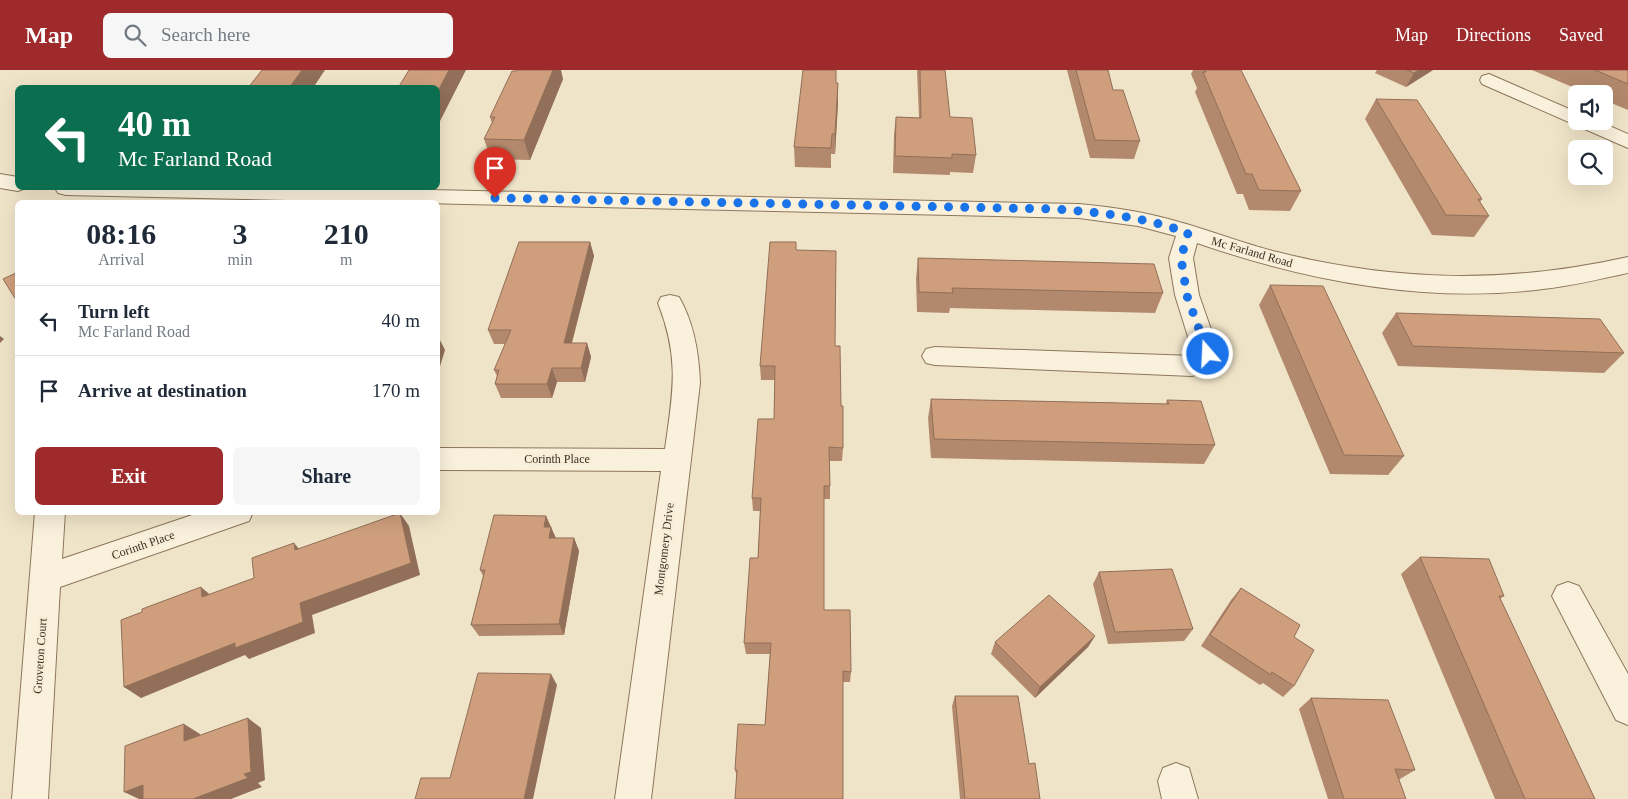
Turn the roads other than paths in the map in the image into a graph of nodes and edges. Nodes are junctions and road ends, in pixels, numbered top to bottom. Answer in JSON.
{"nodes":[{"id":1,"x":1489,"y":80,"type":"dead end"},
{"id":2,"x":1568,"y":115,"type":"edge"},
{"id":3,"x":1601,"y":130,"type":"edge"},
{"id":4,"x":1628,"y":142,"type":"edge"},
{"id":5,"x":0,"y":181,"type":"edge"},
{"id":6,"x":15,"y":184,"type":"edge"},
{"id":7,"x":153,"y":190,"type":"edge"},
{"id":8,"x":1188,"y":233,"type":"junction"},
{"id":9,"x":1628,"y":265,"type":"edge"},
{"id":10,"x":670,"y":302,"type":"dead end"},
{"id":11,"x":935,"y":356,"type":"dead end"},
{"id":12,"x":440,"y":458,"type":"edge"},
{"id":13,"x":676,"y":460,"type":"junction"},
{"id":14,"x":50,"y":515,"type":"edge"},
{"id":15,"x":230,"y":515,"type":"edge"},
{"id":16,"x":46,"y":578,"type":"junction"},
{"id":17,"x":1568,"y":596,"type":"dead end"},
{"id":18,"x":1628,"y":708,"type":"edge"},
{"id":19,"x":30,"y":799,"type":"edge"},
{"id":20,"x":633,"y":799,"type":"edge"}],
"edges":[{"from":1,"to":2,"type":"street"},
{"from":3,"to":4,"type":"street"},
{"from":5,"to":6,"type":"street"},
{"from":7,"to":8,"type":"street","name":"Mc Farland Road"},
{"from":8,"to":9,"type":"street","name":"Mc Farland Road"},
{"from":8,"to":11,"type":"street"},
{"from":10,"to":13,"type":"street","name":"Montgomery Drive"},
{"from":12,"to":13,"type":"street","name":"Corinth Place"},
{"from":13,"to":20,"type":"street","name":"Montgomery Drive"},
{"from":14,"to":16,"type":"street","name":"Groveton Court"},
{"from":15,"to":16,"type":"street","name":"Corinth Place"},
{"from":16,"to":19,"type":"street","name":"Groveton Court"},
{"from":17,"to":18,"type":"street"}]}
